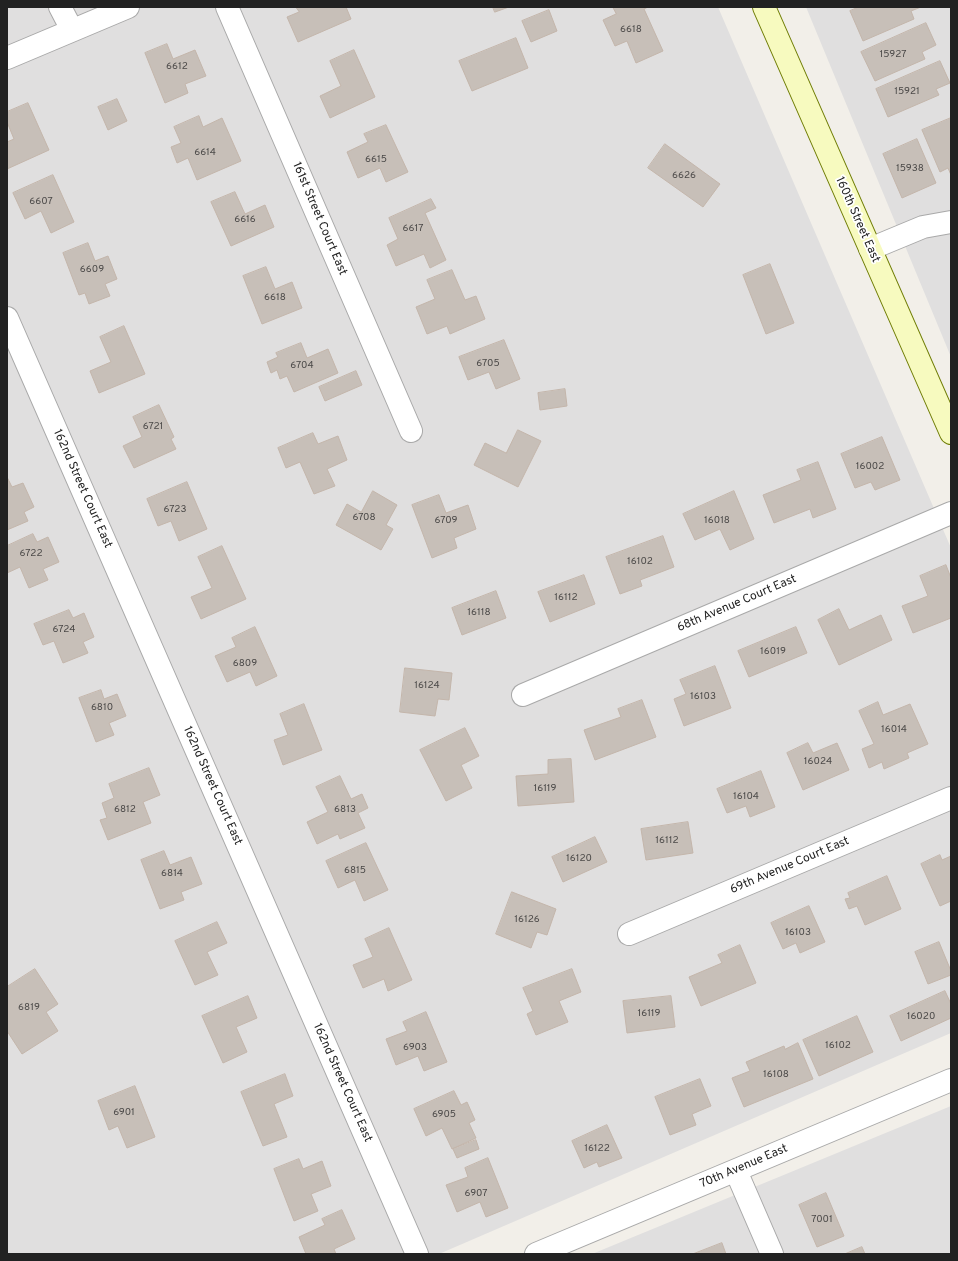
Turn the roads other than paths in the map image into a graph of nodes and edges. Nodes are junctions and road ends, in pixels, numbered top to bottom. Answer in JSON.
{"nodes":[{"id":1,"x":60,"y":7,"type":"edge"},
{"id":2,"x":128,"y":7,"type":"edge"},
{"id":3,"x":227,"y":7,"type":"edge"},
{"id":4,"x":764,"y":7,"type":"edge"},
{"id":5,"x":72,"y":30,"type":"junction"},
{"id":6,"x":7,"y":58,"type":"edge"},
{"id":7,"x":951,"y":222,"type":"edge"},
{"id":8,"x":870,"y":248,"type":"junction"},
{"id":9,"x":7,"y":318,"type":"edge"},
{"id":10,"x":411,"y":431,"type":"dead end"},
{"id":11,"x":951,"y":433,"type":"edge"},
{"id":12,"x":951,"y":513,"type":"edge"},
{"id":13,"x":523,"y":695,"type":"dead end"},
{"id":14,"x":951,"y":798,"type":"edge"},
{"id":15,"x":629,"y":934,"type":"dead end"},
{"id":16,"x":951,"y":1080,"type":"edge"},
{"id":17,"x":736,"y":1171,"type":"junction"},
{"id":18,"x":417,"y":1254,"type":"edge"},
{"id":19,"x":536,"y":1254,"type":"edge"},
{"id":20,"x":772,"y":1254,"type":"edge"}],
"edges":[{"from":1,"to":5,"type":"street"},
{"from":2,"to":5,"type":"street"},
{"from":3,"to":10,"type":"street","name":"161st Street Court East"},
{"from":4,"to":8,"type":"main road","name":"160th Street East"},
{"from":5,"to":6,"type":"street"},
{"from":7,"to":8,"type":"street"},
{"from":8,"to":11,"type":"main road","name":"160th Street East"},
{"from":9,"to":18,"type":"street","name":"162nd Street Court East"},
{"from":12,"to":13,"type":"street","name":"68th Avenue Court East"},
{"from":14,"to":15,"type":"street","name":"69th Avenue Court East"},
{"from":16,"to":17,"type":"street","name":"70th Avenue East"},
{"from":17,"to":19,"type":"street","name":"70th Avenue East"},
{"from":17,"to":20,"type":"street"}]}
